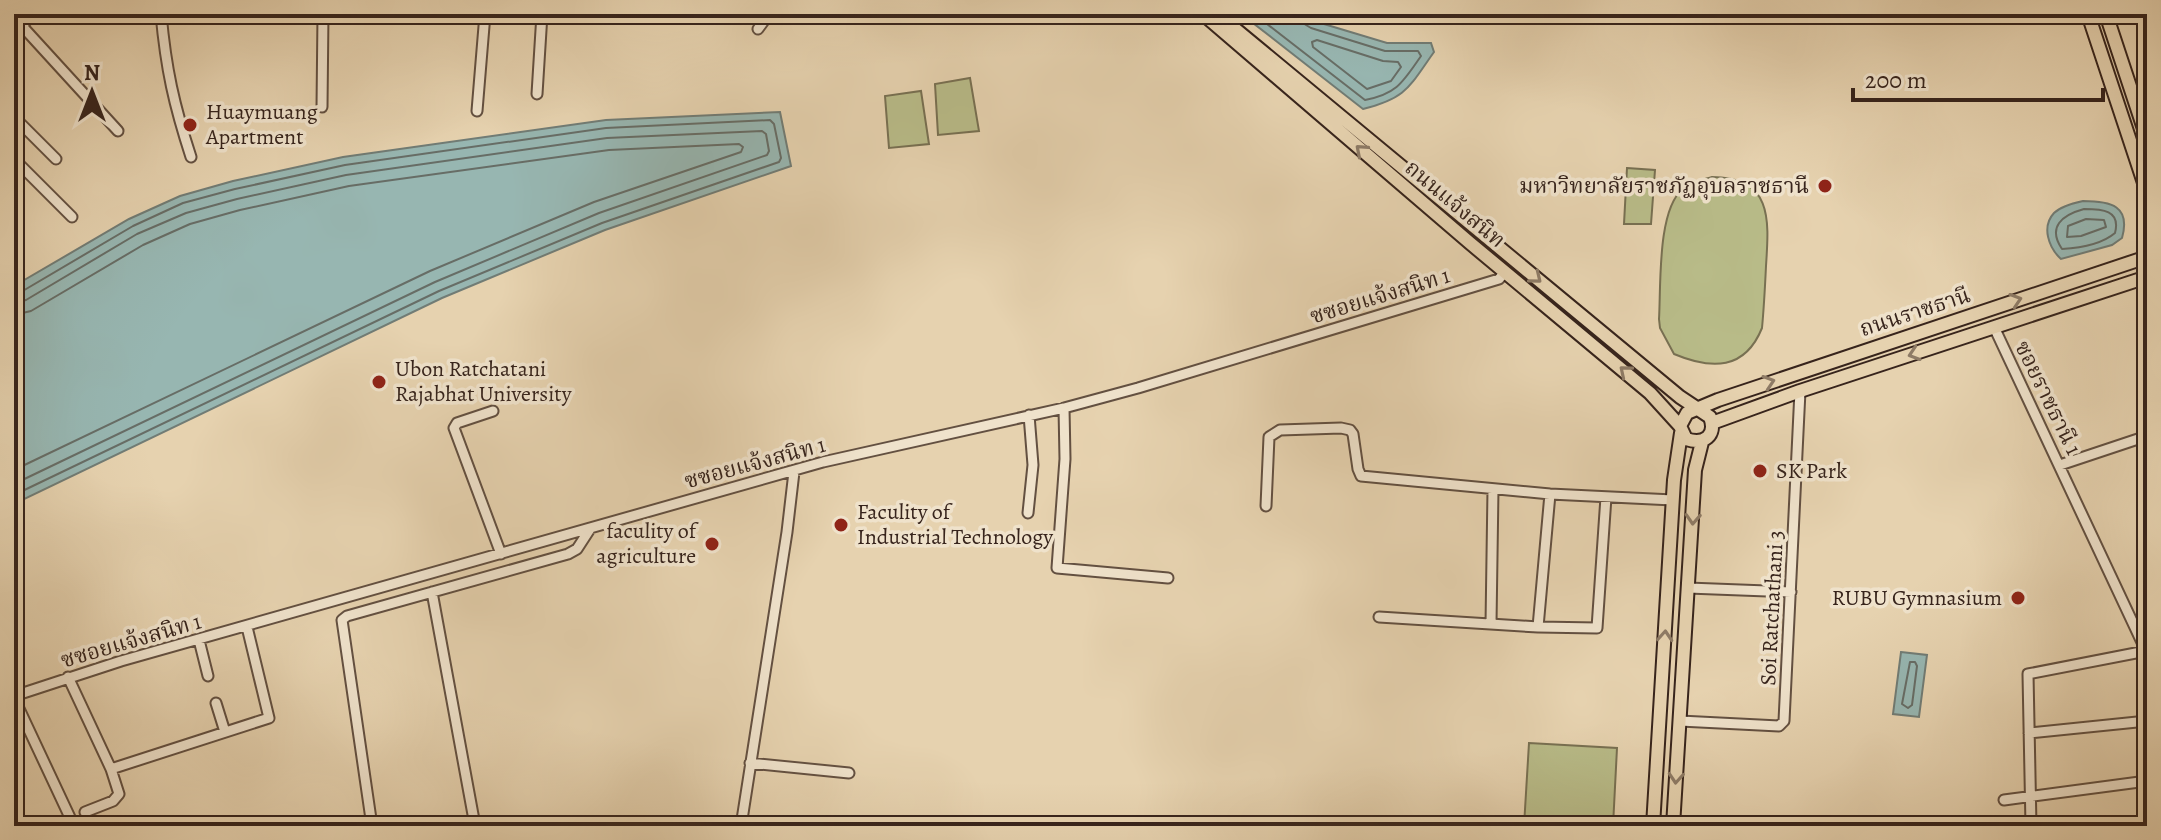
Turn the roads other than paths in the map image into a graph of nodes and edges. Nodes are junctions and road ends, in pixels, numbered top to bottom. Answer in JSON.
{"nodes":[{"id":1,"x":32,"y":14,"type":"edge"},
{"id":2,"x":161,"y":14,"type":"edge"},
{"id":3,"x":323,"y":14,"type":"edge"},
{"id":4,"x":485,"y":14,"type":"edge"},
{"id":5,"x":542,"y":14,"type":"edge"},
{"id":6,"x":769,"y":14,"type":"edge"},
{"id":7,"x":1203,"y":14,"type":"edge"},
{"id":8,"x":1217,"y":14,"type":"edge"},
{"id":9,"x":2088,"y":14,"type":"edge"},
{"id":10,"x":2106,"y":14,"type":"edge"},
{"id":11,"x":22,"y":26,"type":"junction"},
{"id":12,"x":758,"y":29,"type":"dead end"},
{"id":13,"x":14,"y":36,"type":"edge"},
{"id":14,"x":537,"y":94,"type":"dead end"},
{"id":15,"x":322,"y":107,"type":"dead end"},
{"id":16,"x":477,"y":111,"type":"dead end"},
{"id":17,"x":14,"y":117,"type":"edge"},
{"id":18,"x":118,"y":131,"type":"dead end"},
{"id":19,"x":2147,"y":138,"type":"edge"},
{"id":20,"x":191,"y":157,"type":"dead end"},
{"id":21,"x":14,"y":159,"type":"edge"},
{"id":22,"x":56,"y":159,"type":"dead end"},
{"id":23,"x":2147,"y":192,"type":"edge"},
{"id":24,"x":72,"y":217,"type":"dead end"},
{"id":25,"x":2147,"y":257,"type":"edge"},
{"id":26,"x":1505,"y":272,"type":"junction"},
{"id":27,"x":2147,"y":277,"type":"edge"},
{"id":28,"x":1994,"y":327,"type":"junction"},
{"id":29,"x":1797,"y":373,"type":"junction"},
{"id":30,"x":1800,"y":391,"type":"junction"},
{"id":31,"x":1064,"y":408,"type":"junction"},
{"id":32,"x":1697,"y":410,"type":"junction"},
{"id":33,"x":493,"y":411,"type":"dead end"},
{"id":34,"x":1029,"y":415,"type":"junction"},
{"id":35,"x":1712,"y":423,"type":"junction"},
{"id":36,"x":1681,"y":430,"type":"junction"},
{"id":37,"x":2147,"y":436,"type":"edge"},
{"id":38,"x":1702,"y":442,"type":"junction"},
{"id":39,"x":2060,"y":465,"type":"junction"},
{"id":40,"x":794,"y":472,"type":"junction"},
{"id":41,"x":1493,"y":489,"type":"junction"},
{"id":42,"x":1550,"y":494,"type":"junction"},
{"id":43,"x":1606,"y":497,"type":"junction"},
{"id":44,"x":1673,"y":500,"type":"junction"},
{"id":45,"x":1266,"y":506,"type":"dead end"},
{"id":46,"x":1028,"y":513,"type":"dead end"},
{"id":47,"x":590,"y":529,"type":"junction"},
{"id":48,"x":501,"y":554,"type":"junction"},
{"id":49,"x":1168,"y":578,"type":"dead end"},
{"id":50,"x":1688,"y":588,"type":"junction"},
{"id":51,"x":432,"y":592,"type":"junction"},
{"id":52,"x":1791,"y":592,"type":"junction"},
{"id":53,"x":1379,"y":617,"type":"dead end"},
{"id":54,"x":1491,"y":624,"type":"junction"},
{"id":55,"x":247,"y":627,"type":"junction"},
{"id":56,"x":1538,"y":627,"type":"junction"},
{"id":57,"x":199,"y":640,"type":"junction"},
{"id":58,"x":2147,"y":652,"type":"edge"},
{"id":59,"x":208,"y":676,"type":"dead end"},
{"id":60,"x":68,"y":677,"type":"junction"},
{"id":61,"x":1662,"y":681,"type":"junction"},
{"id":62,"x":1682,"y":682,"type":"junction"},
{"id":63,"x":14,"y":697,"type":"edge"},
{"id":64,"x":216,"y":703,"type":"dead end"},
{"id":65,"x":1680,"y":721,"type":"junction"},
{"id":66,"x":2147,"y":721,"type":"edge"},
{"id":67,"x":225,"y":732,"type":"junction"},
{"id":68,"x":2029,"y":733,"type":"junction"},
{"id":69,"x":750,"y":763,"type":"junction"},
{"id":70,"x":111,"y":769,"type":"junction"},
{"id":71,"x":849,"y":773,"type":"dead end"},
{"id":72,"x":2147,"y":781,"type":"edge"},
{"id":73,"x":2029,"y":796,"type":"junction"},
{"id":74,"x":2004,"y":800,"type":"dead end"},
{"id":75,"x":85,"y":812,"type":"dead end"},
{"id":76,"x":74,"y":826,"type":"edge"},
{"id":77,"x":372,"y":826,"type":"edge"},
{"id":78,"x":440,"y":826,"type":"edge"},
{"id":79,"x":741,"y":826,"type":"edge"},
{"id":80,"x":1653,"y":826,"type":"edge"},
{"id":81,"x":1673,"y":826,"type":"edge"},
{"id":82,"x":2031,"y":826,"type":"edge"}],
"edges":[{"from":1,"to":11,"type":"street"},
{"from":2,"to":20,"type":"street"},
{"from":3,"to":15,"type":"street"},
{"from":4,"to":16,"type":"street"},
{"from":5,"to":14,"type":"street"},
{"from":6,"to":12,"type":"street"},
{"from":26,"to":7,"type":"main road","name":"ถนนแจ้งสนิท","one_way":true},
{"from":8,"to":32,"type":"main road","name":"ถนนแจ้งสนิท","one_way":true},
{"from":9,"to":23,"type":"main road"},
{"from":10,"to":19,"type":"main road"},
{"from":11,"to":13,"type":"street"},
{"from":11,"to":18,"type":"street"},
{"from":17,"to":22,"type":"street"},
{"from":21,"to":24,"type":"street"},
{"from":29,"to":25,"type":"main road","name":"ถนนราชธานี","one_way":true},
{"from":26,"to":31,"type":"street","name":"ซซอยแจ้งสนิท 1"},
{"from":36,"to":26,"type":"main road","name":"ถนนแจ้งสนิท","one_way":true},
{"from":27,"to":28,"type":"main road","name":"ถนนราชธานี"},
{"from":28,"to":30,"type":"main road","name":"ถนนราชธานี","one_way":true},
{"from":28,"to":39,"type":"street","name":"ซอยราชธานี 1"},
{"from":29,"to":30,"type":"main road"},
{"from":32,"to":29,"type":"main road","name":"ถนนราชธานี","one_way":true},
{"from":30,"to":35,"type":"main road","name":"ถนนราชธานี"},
{"from":30,"to":52,"type":"street","name":"Soi Ratchathani 3"},
{"from":31,"to":34,"type":"street","name":"ซซอยแจ้งสนิท 1"},
{"from":31,"to":49,"type":"street"},
{"from":32,"to":35,"type":"main road"},
{"from":32,"to":36,"type":"main road"},
{"from":33,"to":48,"type":"street"},
{"from":34,"to":40,"type":"street","name":"ซซอยแจ้งสนิท 1"},
{"from":34,"to":46,"type":"street"},
{"from":35,"to":38,"type":"main road"},
{"from":36,"to":38,"type":"main road"},
{"from":36,"to":44,"type":"main road"},
{"from":37,"to":39,"type":"street"},
{"from":38,"to":50,"type":"main road","one_way":true},
{"from":39,"to":58,"type":"street","name":"ซอยราชธานี 1"},
{"from":40,"to":47,"type":"street","name":"ซซอยแจ้งสนิท 1"},
{"from":40,"to":69,"type":"street"},
{"from":41,"to":42,"type":"street"},
{"from":41,"to":45,"type":"street"},
{"from":41,"to":54,"type":"street"},
{"from":42,"to":43,"type":"street"},
{"from":42,"to":56,"type":"street"},
{"from":43,"to":44,"type":"street"},
{"from":43,"to":56,"type":"street"},
{"from":61,"to":44,"type":"main road","one_way":true},
{"from":47,"to":48,"type":"street","name":"ซซอยแจ้งสนิท 1"},
{"from":47,"to":51,"type":"street"},
{"from":48,"to":55,"type":"street","name":"ซซอยแจ้งสนิท 1"},
{"from":50,"to":52,"type":"street"},
{"from":50,"to":62,"type":"main road"},
{"from":51,"to":77,"type":"street"},
{"from":51,"to":78,"type":"street"},
{"from":52,"to":65,"type":"street","name":"Soi Ratchathani 3"},
{"from":53,"to":54,"type":"street"},
{"from":54,"to":56,"type":"street"},
{"from":55,"to":57,"type":"street","name":"ซซอยแจ้งสนิท 1"},
{"from":55,"to":67,"type":"street"},
{"from":57,"to":59,"type":"street"},
{"from":57,"to":60,"type":"street","name":"ซซอยแจ้งสนิท 1"},
{"from":58,"to":68,"type":"street"},
{"from":60,"to":63,"type":"street","name":"ซซอยแจ้งสนิท 1"},
{"from":60,"to":70,"type":"street"},
{"from":61,"to":62,"type":"street"},
{"from":61,"to":80,"type":"main road"},
{"from":62,"to":65,"type":"main road"},
{"from":63,"to":76,"type":"street"},
{"from":64,"to":67,"type":"street"},
{"from":65,"to":81,"type":"main road","one_way":true},
{"from":66,"to":68,"type":"street"},
{"from":67,"to":70,"type":"street"},
{"from":68,"to":73,"type":"street"},
{"from":69,"to":71,"type":"street"},
{"from":69,"to":79,"type":"street"},
{"from":70,"to":75,"type":"street"},
{"from":72,"to":73,"type":"street"},
{"from":73,"to":74,"type":"street"},
{"from":73,"to":82,"type":"street"}]}
